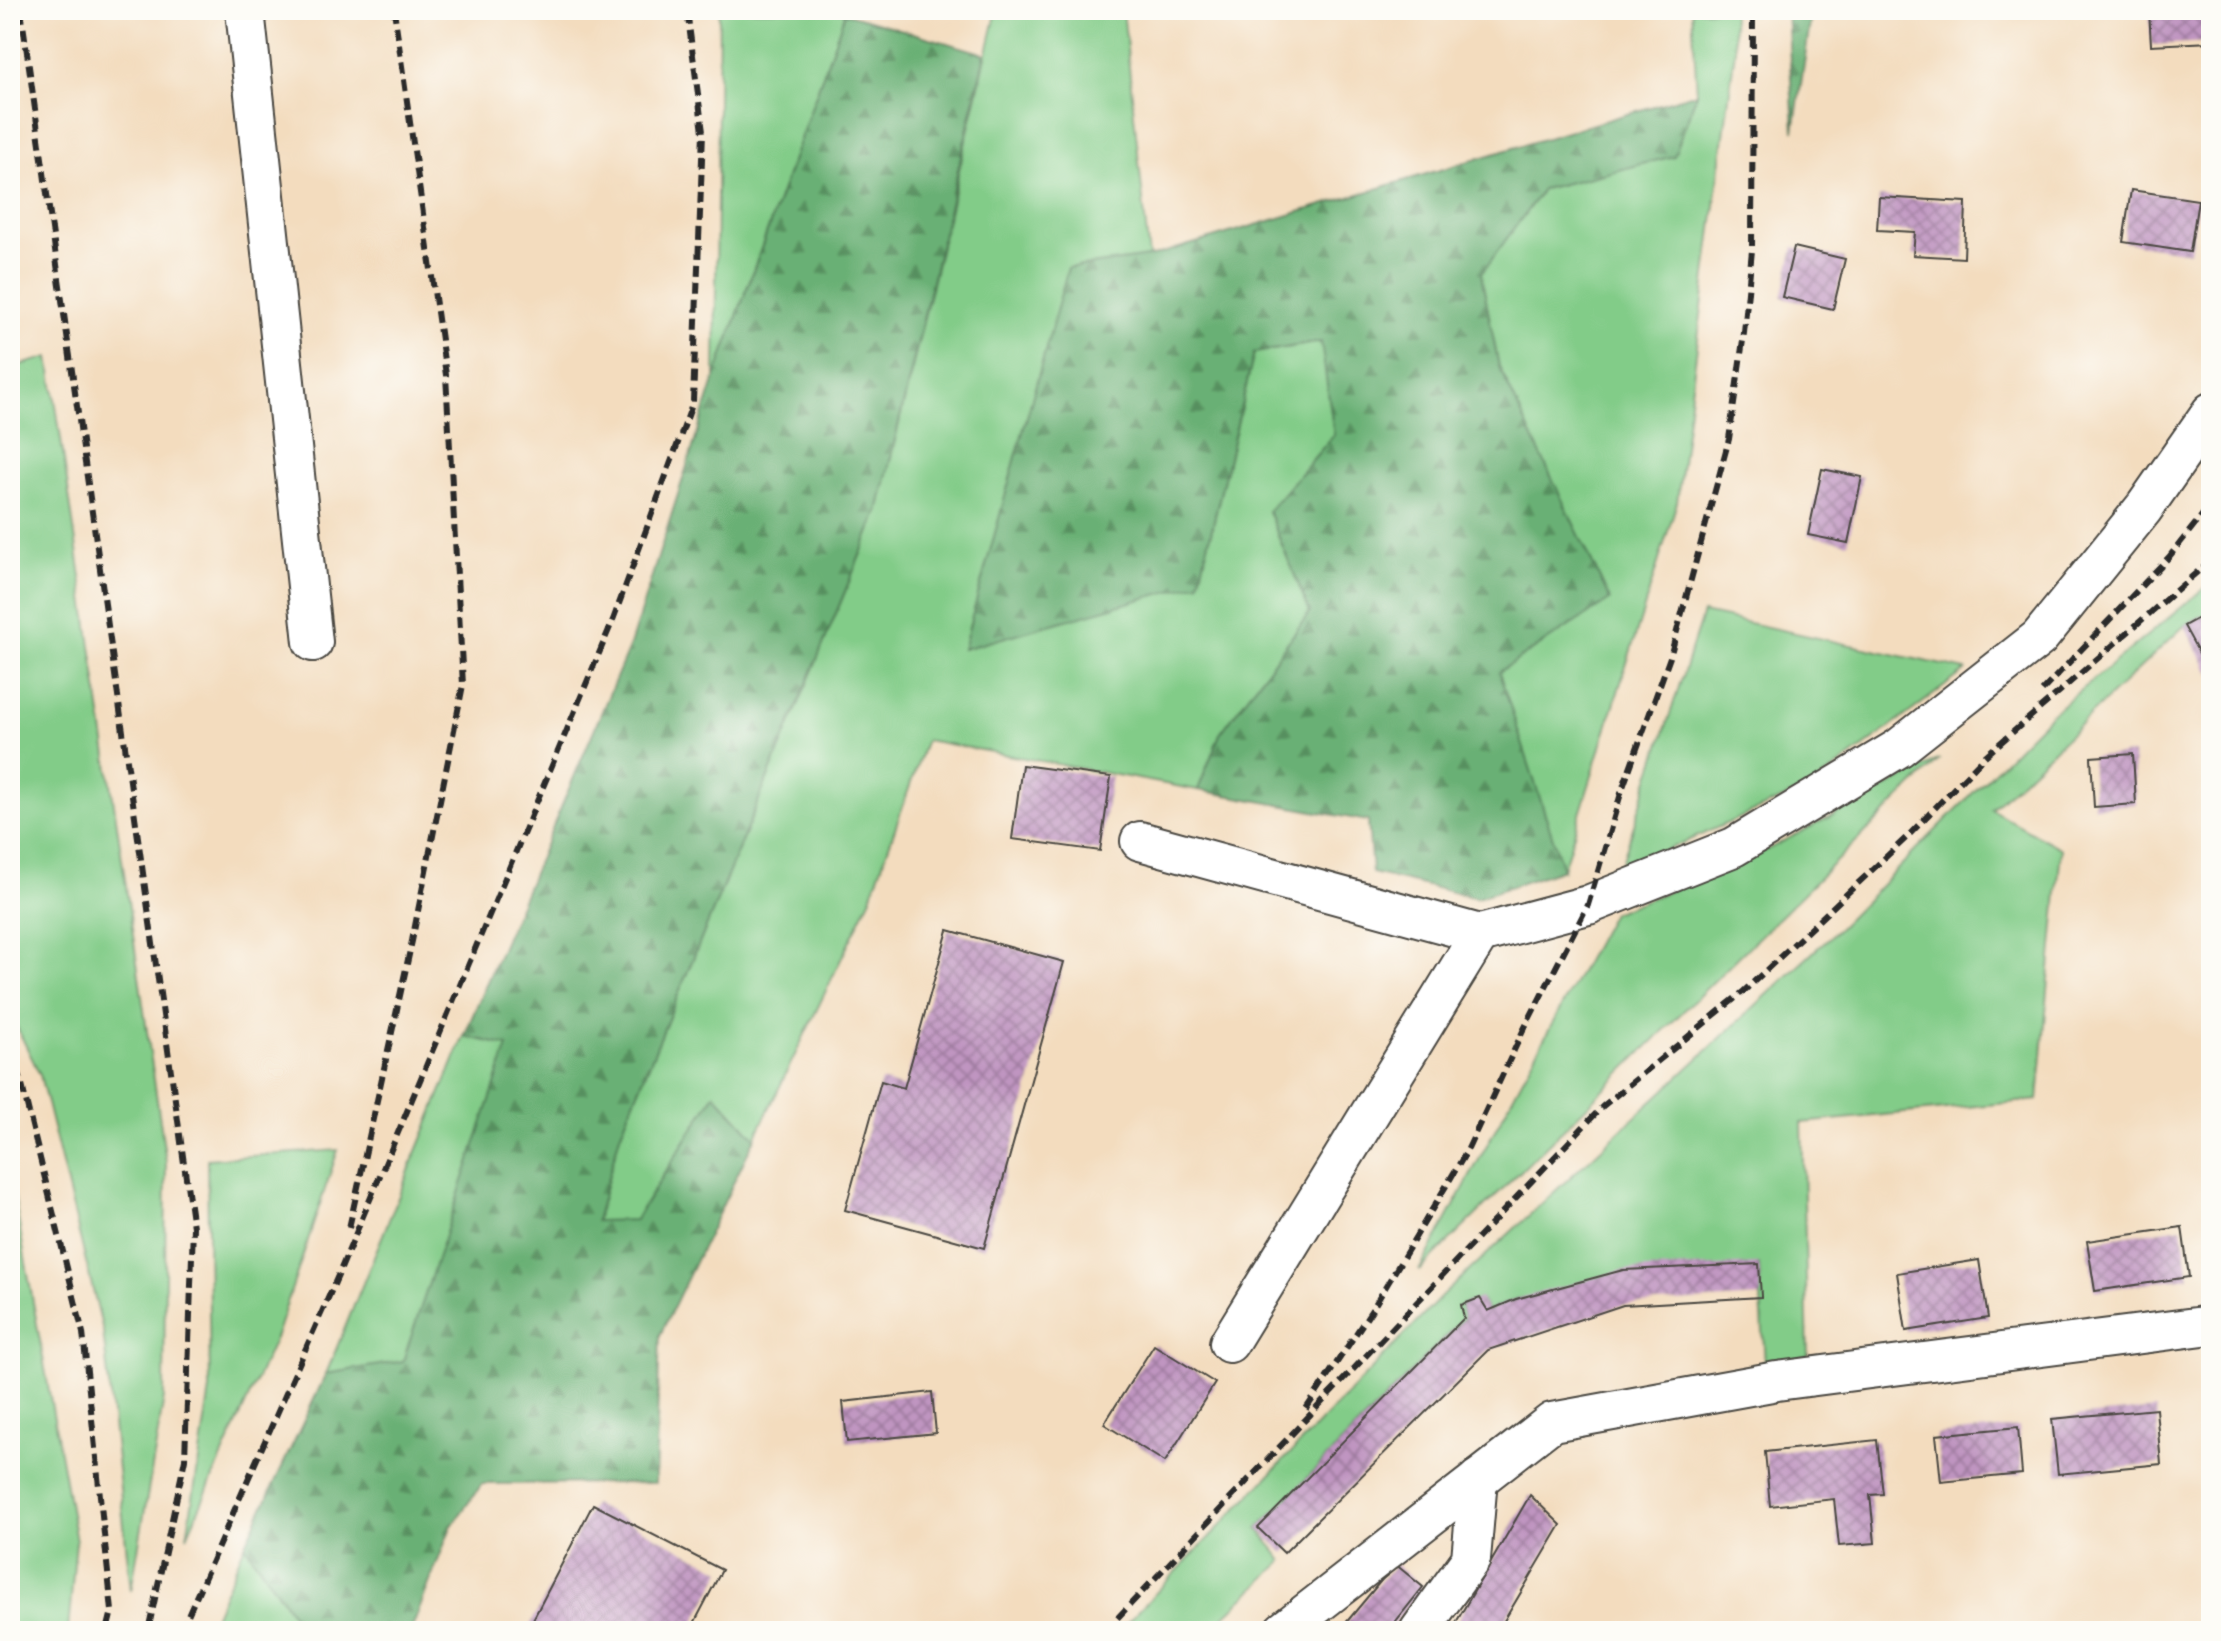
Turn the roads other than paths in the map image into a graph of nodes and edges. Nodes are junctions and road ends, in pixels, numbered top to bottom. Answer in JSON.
{"nodes":[{"id":1,"x":245,"y":10,"type":"edge"},
{"id":2,"x":2211,"y":412,"type":"edge"},
{"id":3,"x":313,"y":642,"type":"dead end"},
{"id":4,"x":1140,"y":841,"type":"dead end"},
{"id":5,"x":1480,"y":934,"type":"junction"},
{"id":6,"x":2211,"y":1325,"type":"edge"},
{"id":7,"x":1229,"y":1343,"type":"dead end"},
{"id":8,"x":1478,"y":1479,"type":"junction"},
{"id":9,"x":1283,"y":1631,"type":"edge"},
{"id":10,"x":1419,"y":1631,"type":"edge"}],
"edges":[{"from":1,"to":3,"type":"lane"},
{"from":2,"to":5,"type":"lane"},
{"from":4,"to":5,"type":"lane"},
{"from":5,"to":7,"type":"lane"},
{"from":6,"to":8,"type":"lane"},
{"from":8,"to":9,"type":"lane"},
{"from":8,"to":10,"type":"lane"}]}
